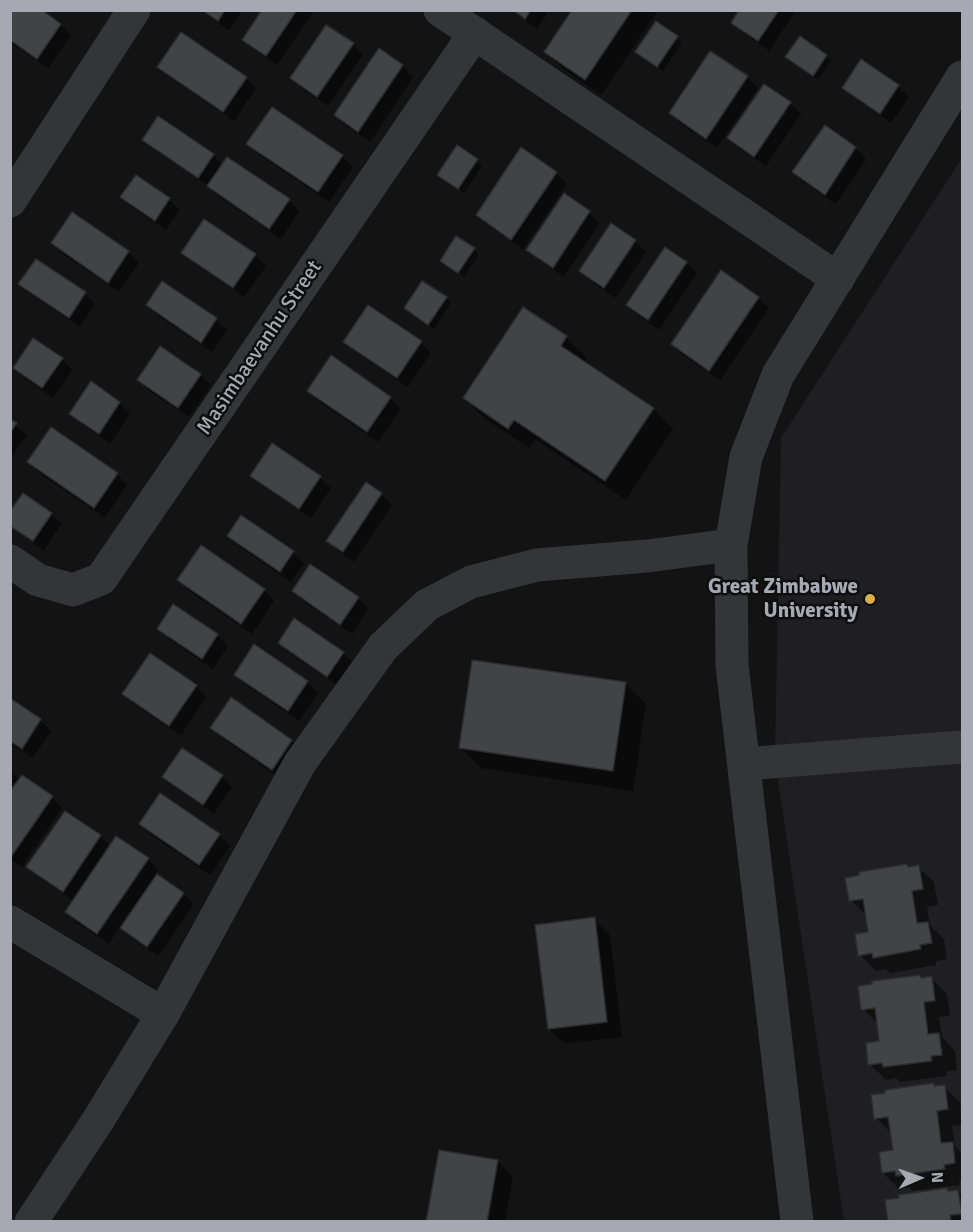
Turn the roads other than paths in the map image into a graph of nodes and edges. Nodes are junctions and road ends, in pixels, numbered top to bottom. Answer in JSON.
{"nodes":[{"id":1,"x":134,"y":10,"type":"edge"},
{"id":2,"x":440,"y":10,"type":"edge"},
{"id":3,"x":475,"y":33,"type":"junction"},
{"id":4,"x":963,"y":77,"type":"edge"},
{"id":5,"x":10,"y":201,"type":"edge"},
{"id":6,"x":838,"y":279,"type":"junction"},
{"id":7,"x":731,"y":545,"type":"junction"},
{"id":8,"x":10,"y":561,"type":"edge"},
{"id":9,"x":963,"y":747,"type":"edge"},
{"id":10,"x":744,"y":764,"type":"junction"},
{"id":11,"x":10,"y":922,"type":"edge"},
{"id":12,"x":164,"y":1014,"type":"junction"},
{"id":13,"x":32,"y":1221,"type":"edge"},
{"id":14,"x":797,"y":1221,"type":"edge"}],
"edges":[{"from":1,"to":5,"type":"street"},
{"from":2,"to":3,"type":"street"},
{"from":3,"to":6,"type":"street"},
{"from":3,"to":8,"type":"street","name":"Masimbaevanhu Street"},
{"from":4,"to":6,"type":"street"},
{"from":6,"to":7,"type":"street"},
{"from":7,"to":10,"type":"street"},
{"from":7,"to":12,"type":"street"},
{"from":9,"to":10,"type":"street"},
{"from":10,"to":14,"type":"street"},
{"from":11,"to":12,"type":"street"},
{"from":12,"to":13,"type":"street"}]}
